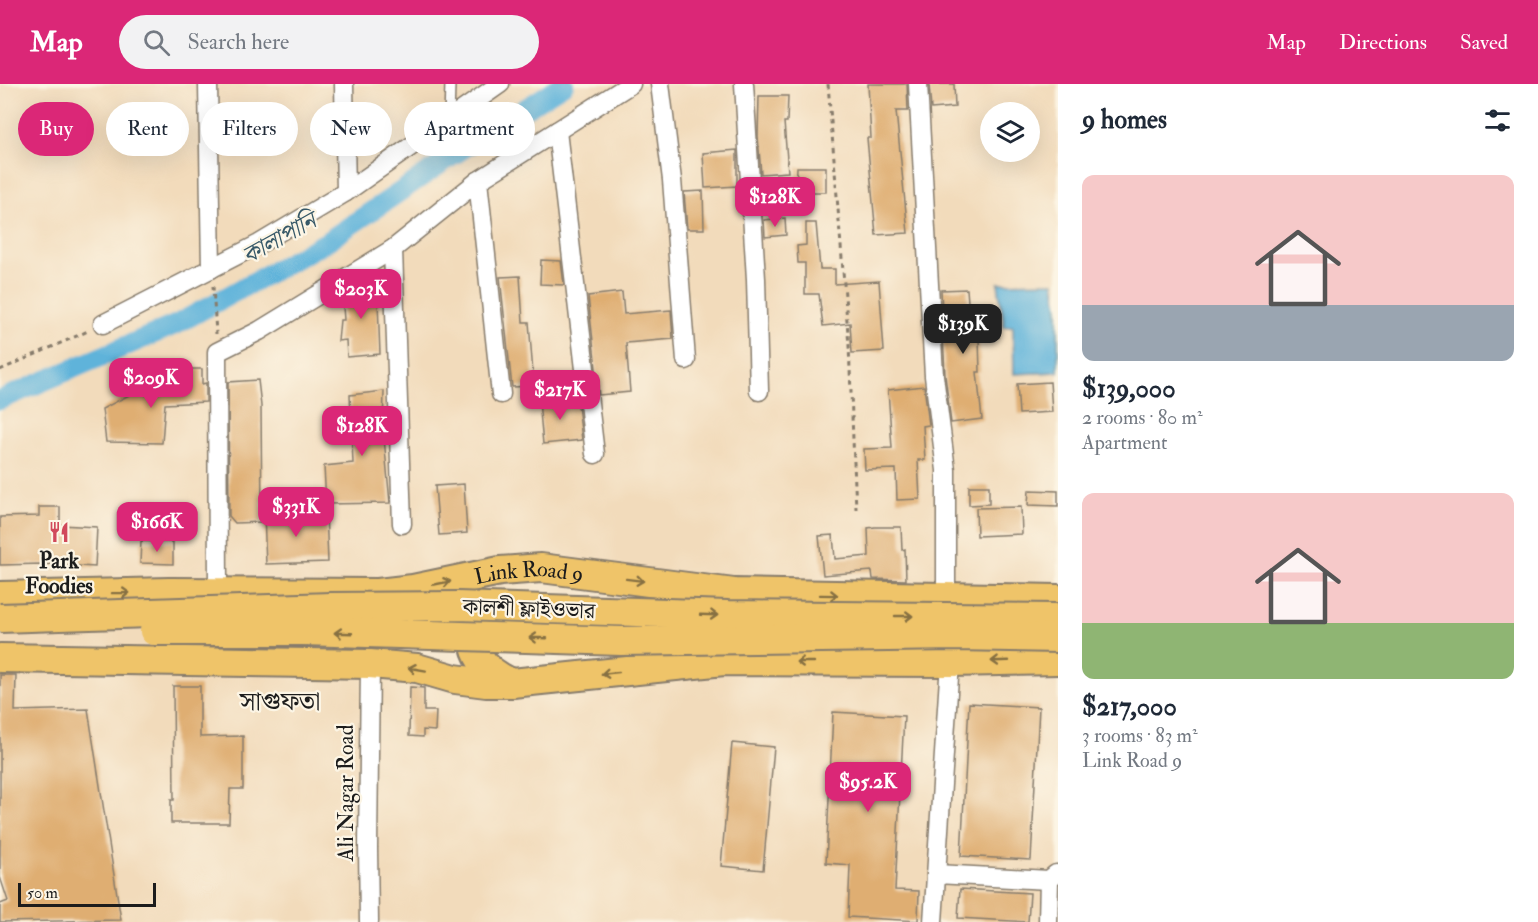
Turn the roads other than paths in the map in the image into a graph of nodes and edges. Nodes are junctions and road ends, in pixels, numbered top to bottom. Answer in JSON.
{"nodes":[{"id":1,"x":208,"y":84,"type":"edge"},
{"id":2,"x":344,"y":84,"type":"edge"},
{"id":3,"x":450,"y":84,"type":"edge"},
{"id":4,"x":500,"y":84,"type":"edge"},
{"id":5,"x":632,"y":84,"type":"edge"},
{"id":6,"x":660,"y":84,"type":"edge"},
{"id":7,"x":744,"y":84,"type":"edge"},
{"id":8,"x":918,"y":84,"type":"edge"},
{"id":9,"x":449,"y":102,"type":"edge"},
{"id":10,"x":474,"y":102,"type":"edge"},
{"id":11,"x":557,"y":131,"type":"junction"},
{"id":12,"x":404,"y":151,"type":"edge"},
{"id":13,"x":478,"y":181,"type":"junction"},
{"id":14,"x":346,"y":192,"type":"junction"},
{"id":15,"x":393,"y":249,"type":"junction"},
{"id":16,"x":212,"y":276,"type":"junction"},
{"id":17,"x":103,"y":324,"type":"road end"},
{"id":18,"x":686,"y":360,"type":"dead end"},
{"id":19,"x":759,"y":391,"type":"dead end"},
{"id":20,"x":501,"y":394,"type":"dead end"},
{"id":21,"x":595,"y":454,"type":"dead end"},
{"id":22,"x":402,"y":524,"type":"dead end"},
{"id":23,"x":500,"y":571,"type":"junction"},
{"id":24,"x":218,"y":592,"type":"junction"},
{"id":25,"x":0,"y":596,"type":"edge"},
{"id":26,"x":946,"y":597,"type":"junction"},
{"id":27,"x":1058,"y":599,"type":"edge"},
{"id":28,"x":0,"y":618,"type":"edge"},
{"id":29,"x":1058,"y":618,"type":"edge"},
{"id":30,"x":0,"y":631,"type":"edge"},
{"id":31,"x":1058,"y":638,"type":"edge"},
{"id":32,"x":0,"y":658,"type":"edge"},
{"id":33,"x":1058,"y":660,"type":"edge"},
{"id":34,"x":950,"y":662,"type":"junction"},
{"id":35,"x":370,"y":664,"type":"junction"},
{"id":36,"x":512,"y":683,"type":"junction"},
{"id":37,"x":936,"y":874,"type":"junction"},
{"id":38,"x":1054,"y":877,"type":"edge"},
{"id":39,"x":369,"y":922,"type":"edge"},
{"id":40,"x":933,"y":922,"type":"edge"},
{"id":41,"x":1048,"y":922,"type":"edge"}],
"edges":[{"from":1,"to":16,"type":"street"},
{"from":2,"to":14,"type":"street"},
{"from":3,"to":9,"type":"lane"},
{"from":4,"to":10,"type":"street"},
{"from":5,"to":11,"type":"street"},
{"from":6,"to":18,"type":"street"},
{"from":7,"to":19,"type":"street"},
{"from":8,"to":26,"type":"street"},
{"from":11,"to":13,"type":"street"},
{"from":11,"to":21,"type":"street"},
{"from":12,"to":14,"type":"street"},
{"from":13,"to":15,"type":"street"},
{"from":13,"to":20,"type":"street"},
{"from":14,"to":16,"type":"street"},
{"from":15,"to":22,"type":"street"},
{"from":15,"to":24,"type":"street"},
{"from":16,"to":17,"type":"street"},
{"from":24,"to":23,"type":"main road","name":"Link Road 9","one_way":true},
{"from":23,"to":26,"type":"main road","name":"Link Road 9","one_way":true},
{"from":23,"to":36,"type":"main road"},
{"from":25,"to":24,"type":"main road","name":"Link Road 9","one_way":true},
{"from":26,"to":27,"type":"main road","name":"Link Road 9"},
{"from":28,"to":29,"type":"main road","name":"কালশী ফ্লাইওভার","one_way":true,"bridge":true},
{"from":31,"to":30,"type":"main road","one_way":true,"bridge":true},
{"from":32,"to":35,"type":"main road"},
{"from":33,"to":34,"type":"main road","one_way":true},
{"from":34,"to":36,"type":"main road","one_way":true},
{"from":34,"to":37,"type":"street"},
{"from":36,"to":35,"type":"main road","one_way":true},
{"from":35,"to":39,"type":"street","name":"Ali Nagar Road"},
{"from":37,"to":38,"type":"street"},
{"from":37,"to":40,"type":"street"},
{"from":38,"to":41,"type":"street"}]}
